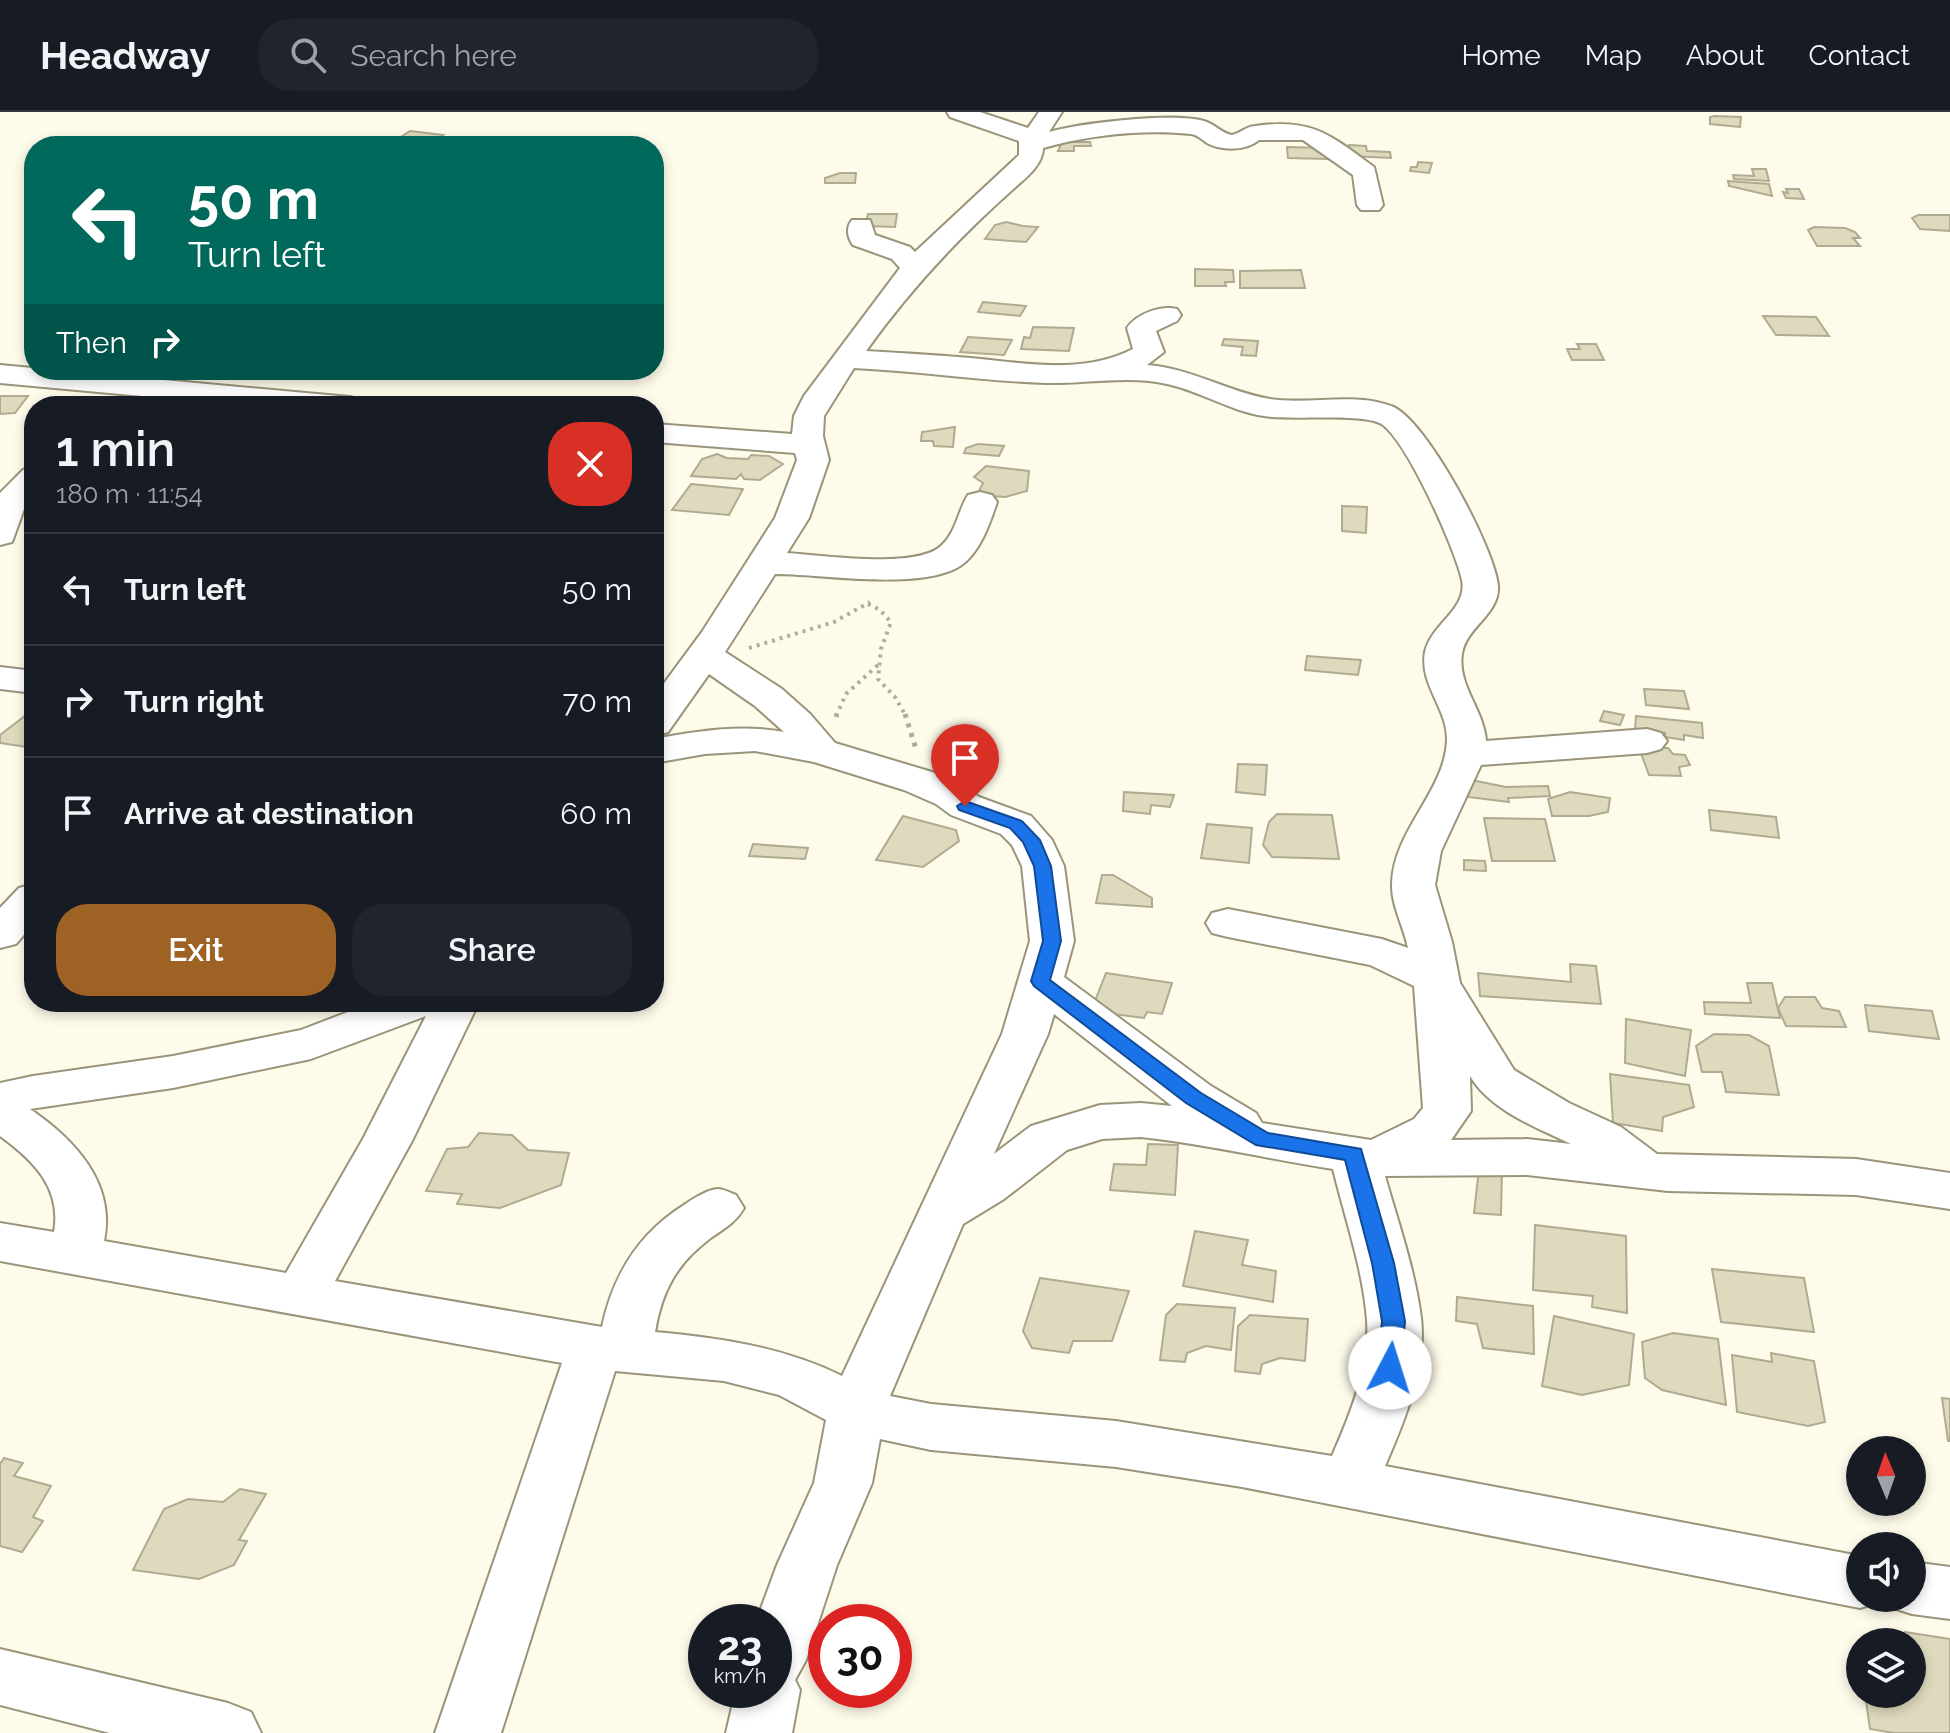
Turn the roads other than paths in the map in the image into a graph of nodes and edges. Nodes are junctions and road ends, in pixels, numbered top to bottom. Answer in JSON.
{"nodes":[{"id":1,"x":958,"y":112,"type":"edge"},
{"id":2,"x":1051,"y":112,"type":"edge"},
{"id":3,"x":1032,"y":141,"type":"junction"},
{"id":4,"x":1370,"y":205,"type":"dead end"},
{"id":5,"x":861,"y":225,"type":"dead end"},
{"id":6,"x":915,"y":268,"type":"junction"},
{"id":7,"x":1167,"y":315,"type":"dead end"},
{"id":8,"x":845,"y":359,"type":"junction"},
{"id":9,"x":1097,"y":370,"type":"junction"},
{"id":10,"x":0,"y":374,"type":"edge"},
{"id":11,"x":24,"y":379,"type":"edge"},
{"id":12,"x":31,"y":380,"type":"edge"},
{"id":13,"x":110,"y":395,"type":"edge"},
{"id":14,"x":132,"y":396,"type":"edge"},
{"id":15,"x":664,"y":434,"type":"edge"},
{"id":16,"x":811,"y":445,"type":"junction"},
{"id":17,"x":24,"y":485,"type":"edge"},
{"id":18,"x":980,"y":502,"type":"dead end"},
{"id":19,"x":0,"y":535,"type":"edge"},
{"id":20,"x":763,"y":563,"type":"junction"},
{"id":21,"x":710,"y":659,"type":"junction"},
{"id":22,"x":0,"y":678,"type":"edge"},
{"id":23,"x":24,"y":681,"type":"edge"},
{"id":24,"x":664,"y":712,"type":"edge"},
{"id":25,"x":1647,"y":741,"type":"dead end"},
{"id":26,"x":820,"y":749,"type":"junction"},
{"id":27,"x":664,"y":750,"type":"edge"},
{"id":28,"x":1464,"y":754,"type":"junction"},
{"id":29,"x":24,"y":908,"type":"edge"},
{"id":30,"x":1228,"y":923,"type":"dead end"},
{"id":31,"x":0,"y":934,"type":"edge"},
{"id":32,"x":1040,"y":981,"type":"junction"},
{"id":33,"x":1437,"y":982,"type":"junction"},
{"id":34,"x":392,"y":1012,"type":"edge"},
{"id":35,"x":451,"y":1012,"type":"edge"},
{"id":36,"x":0,"y":1100,"type":"edge"},
{"id":37,"x":0,"y":1113,"type":"edge"},
{"id":38,"x":1263,"y":1140,"type":"junction"},
{"id":39,"x":1366,"y":1156,"type":"junction"},
{"id":40,"x":1646,"y":1170,"type":"junction"},
{"id":41,"x":1950,"y":1191,"type":"edge"},
{"id":42,"x":718,"y":1208,"type":"dead end"},
{"id":43,"x":942,"y":1212,"type":"junction"},
{"id":44,"x":0,"y":1242,"type":"edge"},
{"id":45,"x":75,"y":1256,"type":"junction"},
{"id":46,"x":300,"y":1296,"type":"junction"},
{"id":47,"x":610,"y":1350,"type":"junction"},
{"id":48,"x":856,"y":1409,"type":"junction"},
{"id":49,"x":1349,"y":1483,"type":"junction"},
{"id":50,"x":1846,"y":1579,"type":"edge"},
{"id":51,"x":1926,"y":1590,"type":"edge"},
{"id":52,"x":1950,"y":1593,"type":"edge"},
{"id":53,"x":792,"y":1604,"type":"edge"},
{"id":54,"x":0,"y":1677,"type":"edge"},
{"id":55,"x":764,"y":1708,"type":"edge"},
{"id":56,"x":228,"y":1733,"type":"edge"},
{"id":57,"x":468,"y":1733,"type":"edge"},
{"id":58,"x":759,"y":1733,"type":"edge"}],
"edges":[{"from":1,"to":3,"type":"street"},
{"from":2,"to":3,"type":"street"},
{"from":3,"to":4,"type":"street"},
{"from":3,"to":6,"type":"street"},
{"from":5,"to":6,"type":"street"},
{"from":6,"to":8,"type":"street"},
{"from":7,"to":9,"type":"street"},
{"from":8,"to":9,"type":"street"},
{"from":8,"to":16,"type":"street"},
{"from":9,"to":28,"type":"street"},
{"from":10,"to":11,"type":"street"},
{"from":12,"to":13,"type":"street"},
{"from":13,"to":14,"type":"street"},
{"from":15,"to":16,"type":"street"},
{"from":16,"to":20,"type":"street"},
{"from":17,"to":19,"type":"street"},
{"from":18,"to":20,"type":"street"},
{"from":20,"to":21,"type":"street"},
{"from":21,"to":24,"type":"street"},
{"from":21,"to":26,"type":"street"},
{"from":22,"to":23,"type":"street"},
{"from":25,"to":28,"type":"street"},
{"from":26,"to":27,"type":"street"},
{"from":26,"to":32,"type":"street"},
{"from":28,"to":33,"type":"street"},
{"from":29,"to":31,"type":"street"},
{"from":30,"to":33,"type":"street"},
{"from":32,"to":38,"type":"street"},
{"from":32,"to":43,"type":"street"},
{"from":33,"to":39,"type":"street"},
{"from":33,"to":40,"type":"street"},
{"from":34,"to":36,"type":"street"},
{"from":35,"to":46,"type":"street"},
{"from":37,"to":45,"type":"street"},
{"from":38,"to":39,"type":"street"},
{"from":38,"to":43,"type":"street"},
{"from":39,"to":40,"type":"street"},
{"from":39,"to":49,"type":"street"},
{"from":40,"to":41,"type":"street"},
{"from":42,"to":47,"type":"street"},
{"from":43,"to":48,"type":"street"},
{"from":44,"to":45,"type":"street"},
{"from":45,"to":46,"type":"street"},
{"from":46,"to":47,"type":"street"},
{"from":47,"to":48,"type":"street"},
{"from":47,"to":57,"type":"street"},
{"from":48,"to":49,"type":"street"},
{"from":48,"to":53,"type":"street"},
{"from":49,"to":50,"type":"street"},
{"from":51,"to":52,"type":"street"},
{"from":54,"to":56,"type":"street"},
{"from":55,"to":58,"type":"street"}]}
